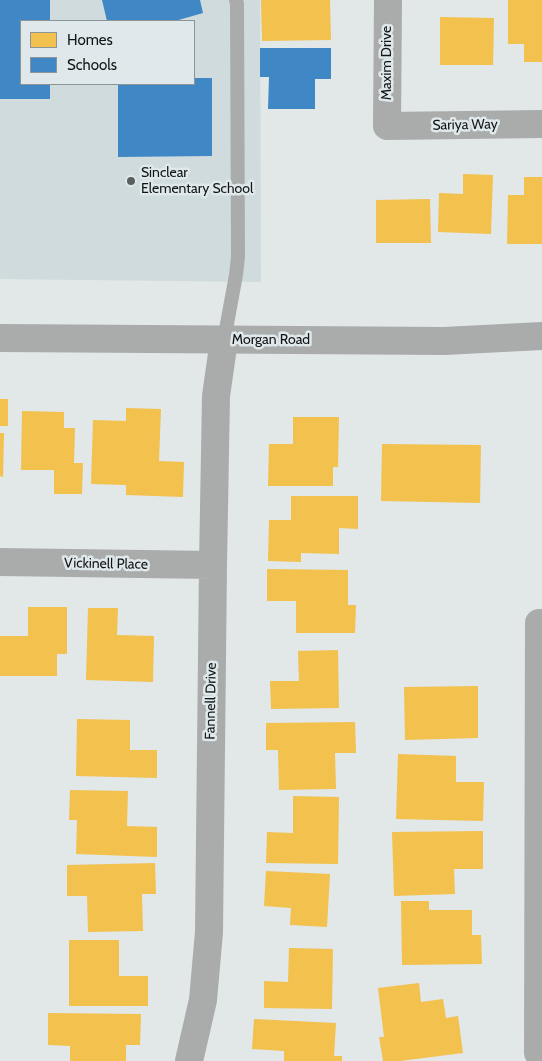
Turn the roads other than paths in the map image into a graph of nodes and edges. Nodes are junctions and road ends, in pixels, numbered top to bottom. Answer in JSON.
{"nodes":[{"id":1,"x":236,"y":0,"type":"edge"},
{"id":2,"x":388,"y":0,"type":"edge"},
{"id":3,"x":542,"y":124,"type":"edge"},
{"id":4,"x":387,"y":126,"type":"joint"},
{"id":5,"x":542,"y":336,"type":"edge"},
{"id":6,"x":0,"y":338,"type":"edge"},
{"id":7,"x":224,"y":340,"type":"junction"},
{"id":8,"x":0,"y":562,"type":"edge"},
{"id":9,"x":213,"y":565,"type":"junction"},
{"id":10,"x":540,"y":623,"type":"edge"},
{"id":11,"x":540,"y":1053,"type":"edge"},
{"id":12,"x":190,"y":1061,"type":"edge"}],
"edges":[{"from":1,"to":7,"type":"lane"},
{"from":2,"to":4,"type":"street","name":"Maxim Drive"},
{"from":3,"to":4,"type":"street","name":"Sariya Way"},
{"from":5,"to":7,"type":"street","name":"Morgan Road"},
{"from":6,"to":7,"type":"street","name":"Morgan Road"},
{"from":7,"to":9,"type":"street","name":"Fannell Drive"},
{"from":8,"to":9,"type":"street","name":"Vickinell Place"},
{"from":9,"to":12,"type":"street","name":"Fannell Drive"},
{"from":10,"to":11,"type":"street"}]}
